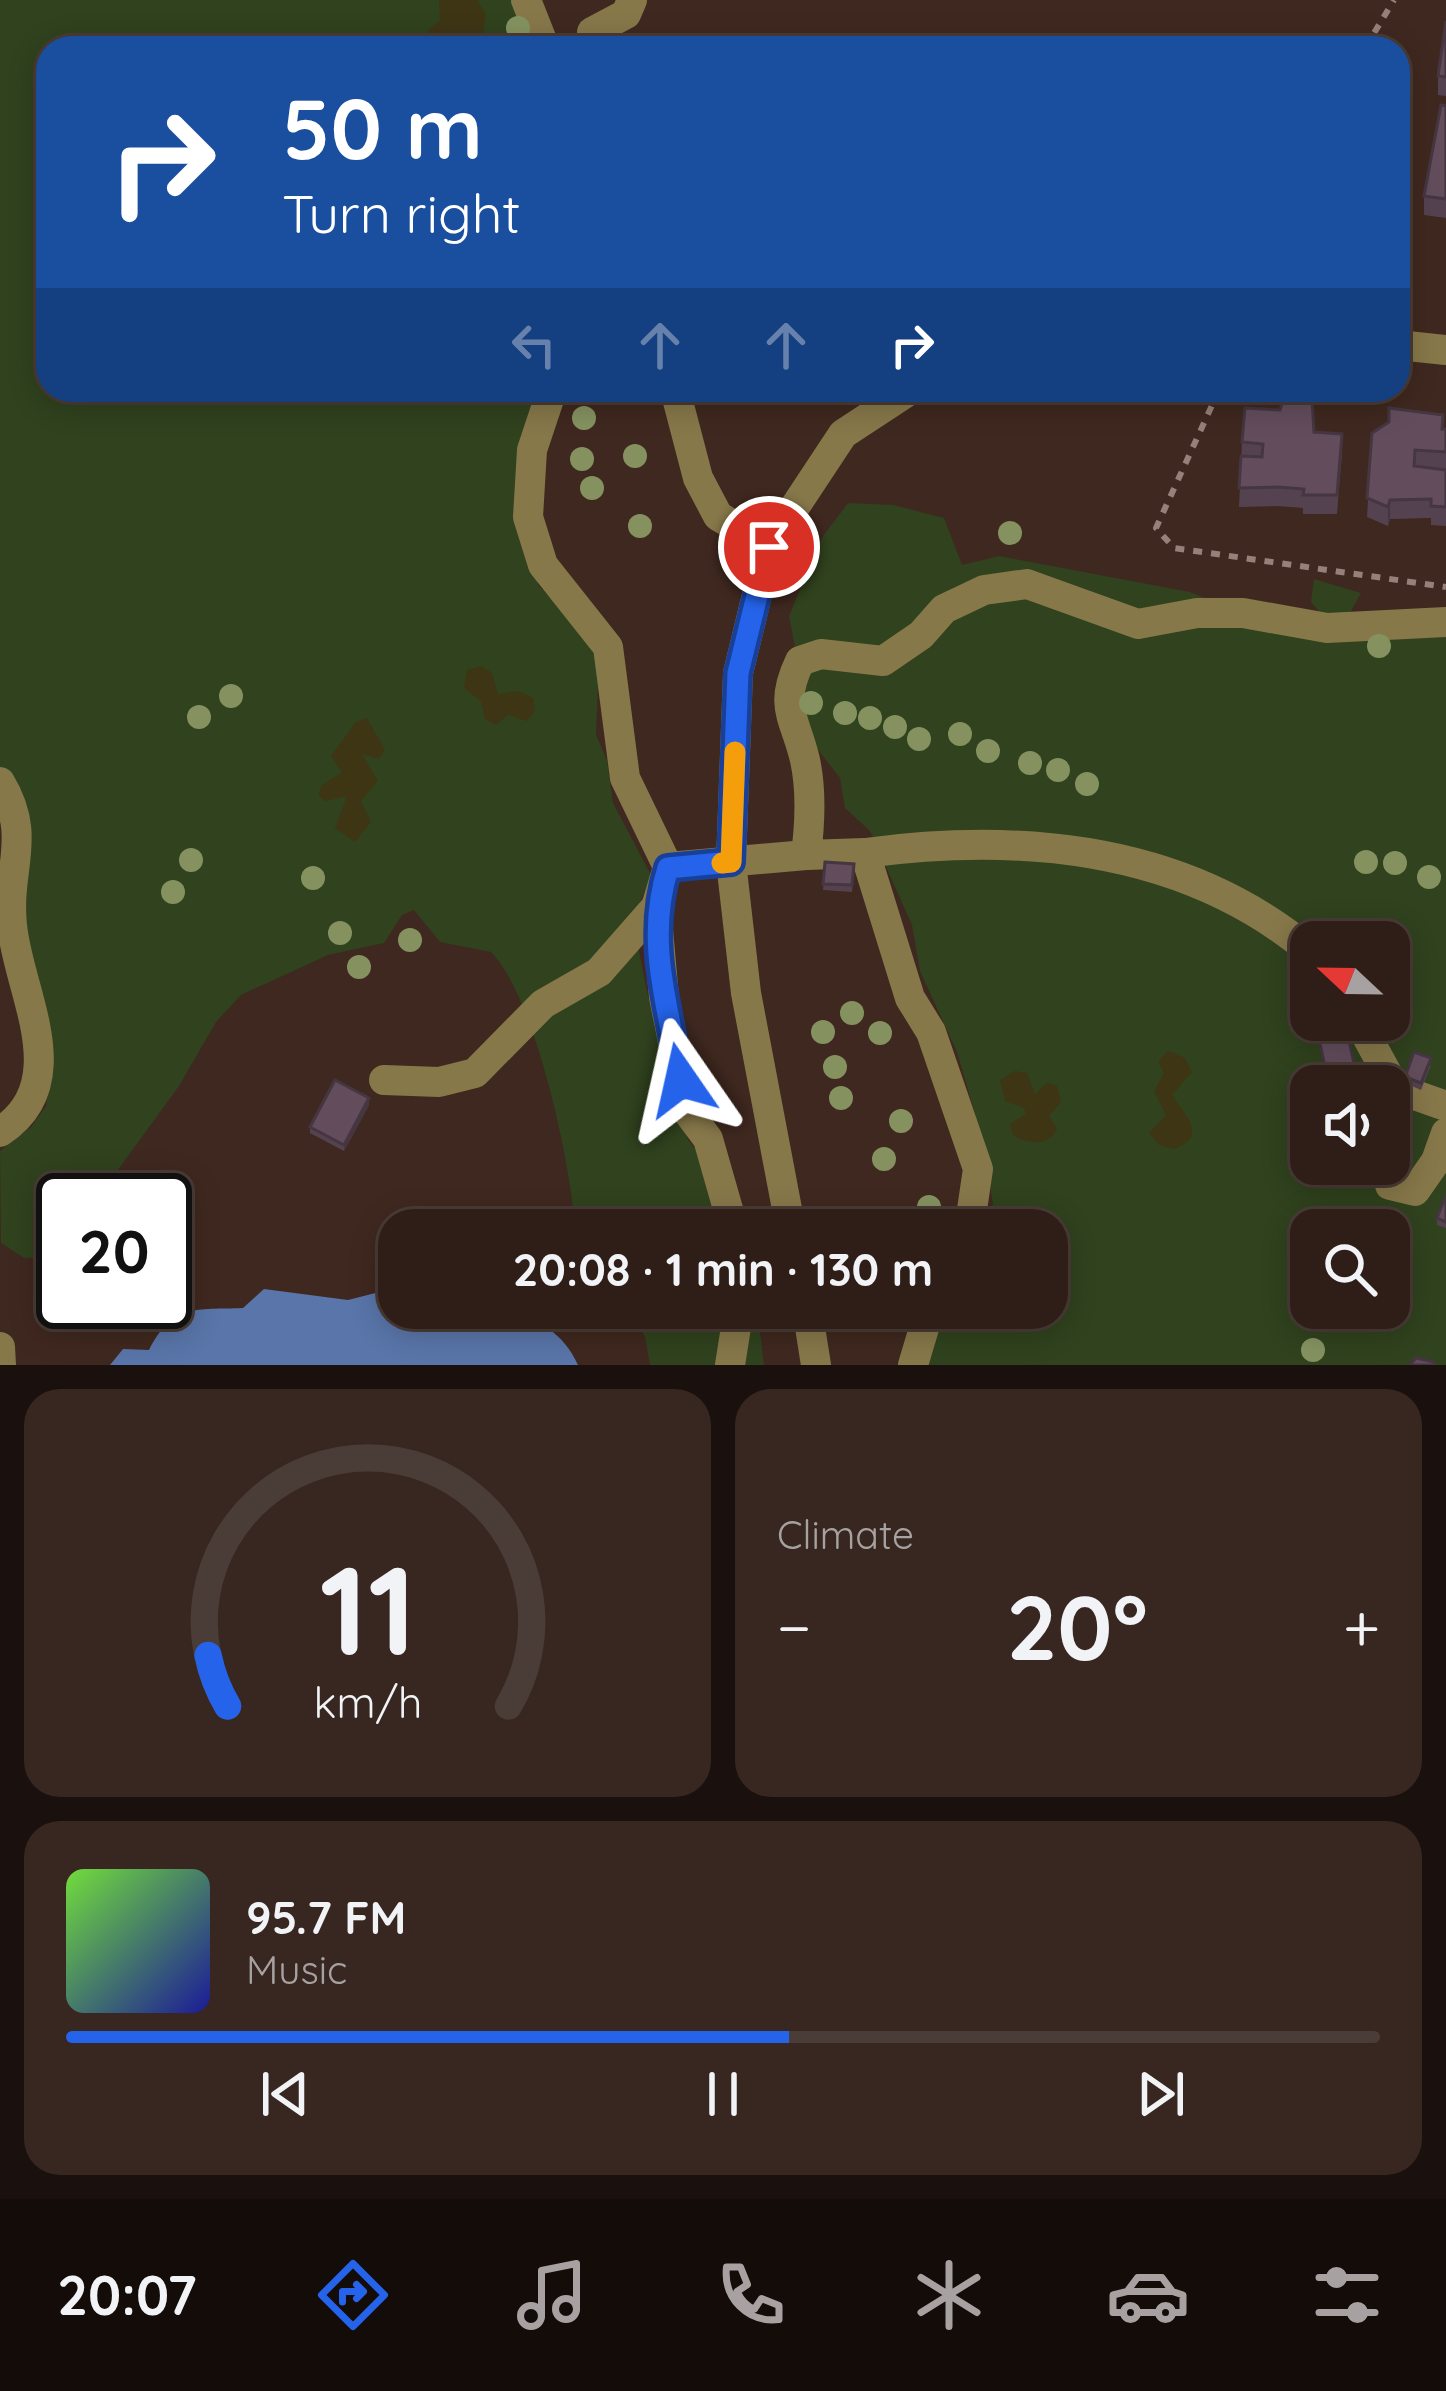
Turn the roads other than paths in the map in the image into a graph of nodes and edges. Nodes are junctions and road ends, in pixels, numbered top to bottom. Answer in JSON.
{"nodes":[{"id":1,"x":526,"y":0,"type":"edge"},
{"id":2,"x":632,"y":0,"type":"edge"},
{"id":3,"x":540,"y":36,"type":"edge"},
{"id":4,"x":593,"y":36,"type":"edge"},
{"id":5,"x":1410,"y":346,"type":"edge"},
{"id":6,"x":1446,"y":350,"type":"edge"},
{"id":7,"x":548,"y":402,"type":"edge"},
{"id":8,"x":678,"y":402,"type":"edge"},
{"id":9,"x":892,"y":402,"type":"edge"},
{"id":10,"x":769,"y":547,"type":"junction"},
{"id":11,"x":1446,"y":622,"type":"edge"},
{"id":12,"x":0,"y":782,"type":"edge"},
{"id":13,"x":865,"y":854,"type":"junction"},
{"id":14,"x":806,"y":855,"type":"junction"},
{"id":15,"x":731,"y":862,"type":"junction"},
{"id":16,"x":668,"y":868,"type":"junction"},
{"id":17,"x":656,"y":908,"type":"junction"},
{"id":18,"x":1290,"y":934,"type":"edge"},
{"id":19,"x":384,"y":1081,"type":"dead end"},
{"id":20,"x":1410,"y":1093,"type":"edge"},
{"id":21,"x":1446,"y":1106,"type":"edge"},
{"id":22,"x":0,"y":1132,"type":"edge"},
{"id":23,"x":1446,"y":1132,"type":"edge"},
{"id":24,"x":1390,"y":1185,"type":"edge"},
{"id":25,"x":728,"y":1209,"type":"edge"},
{"id":26,"x":786,"y":1209,"type":"edge"},
{"id":27,"x":972,"y":1209,"type":"edge"},
{"id":28,"x":736,"y":1329,"type":"edge"},
{"id":29,"x":810,"y":1329,"type":"edge"},
{"id":30,"x":924,"y":1329,"type":"edge"},
{"id":31,"x":0,"y":1347,"type":"edge"},
{"id":32,"x":1,"y":1365,"type":"edge"},
{"id":33,"x":730,"y":1365,"type":"edge"},
{"id":34,"x":816,"y":1365,"type":"edge"},
{"id":35,"x":914,"y":1365,"type":"edge"}],
"edges":[{"from":1,"to":3,"type":"street"},
{"from":2,"to":4,"type":"street"},
{"from":5,"to":6,"type":"street"},
{"from":7,"to":16,"type":"street"},
{"from":8,"to":10,"type":"street"},
{"from":9,"to":10,"type":"street"},
{"from":10,"to":15,"type":"street"},
{"from":11,"to":14,"type":"street"},
{"from":12,"to":22,"type":"street"},
{"from":13,"to":14,"type":"street"},
{"from":13,"to":18,"type":"street"},
{"from":13,"to":27,"type":"street"},
{"from":14,"to":15,"type":"street"},
{"from":15,"to":16,"type":"street"},
{"from":15,"to":26,"type":"street"},
{"from":16,"to":17,"type":"street"},
{"from":17,"to":19,"type":"street"},
{"from":17,"to":25,"type":"street"},
{"from":20,"to":21,"type":"street"},
{"from":23,"to":24,"type":"street"},
{"from":28,"to":33,"type":"street"},
{"from":29,"to":34,"type":"street"},
{"from":30,"to":35,"type":"street"},
{"from":31,"to":32,"type":"street"}]}
